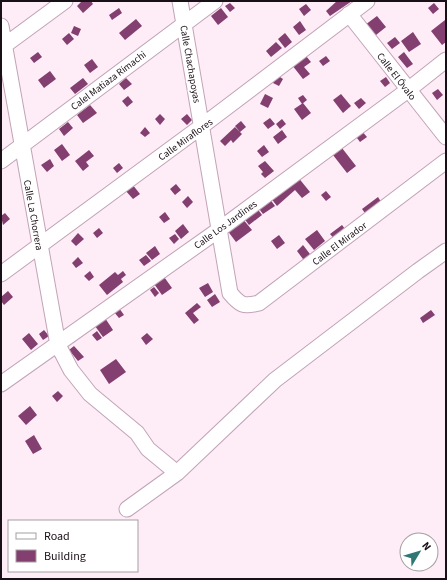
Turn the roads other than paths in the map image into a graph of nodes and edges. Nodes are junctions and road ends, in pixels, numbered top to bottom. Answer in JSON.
{"nodes":[{"id":1,"x":65,"y":1,"type":"edge"},
{"id":2,"x":180,"y":1,"type":"edge"},
{"id":3,"x":215,"y":1,"type":"edge"},
{"id":4,"x":367,"y":1,"type":"edge"},
{"id":5,"x":348,"y":14,"type":"junction"},
{"id":6,"x":184,"y":24,"type":"junction"},
{"id":7,"x":1,"y":26,"type":"edge"},
{"id":8,"x":2,"y":46,"type":"edge"},
{"id":9,"x":446,"y":60,"type":"edge"},
{"id":10,"x":408,"y":90,"type":"junction"},
{"id":11,"x":202,"y":126,"type":"junction"},
{"id":12,"x":446,"y":137,"type":"edge"},
{"id":13,"x":21,"y":145,"type":"junction"},
{"id":14,"x":1,"y":160,"type":"edge"},
{"id":15,"x":446,"y":161,"type":"edge"},
{"id":16,"x":220,"y":229,"type":"junction"},
{"id":17,"x":39,"y":245,"type":"junction"},
{"id":18,"x":446,"y":251,"type":"edge"},
{"id":19,"x":1,"y":274,"type":"edge"},
{"id":20,"x":230,"y":293,"type":"joint"},
{"id":21,"x":58,"y":345,"type":"junction"},
{"id":22,"x":1,"y":384,"type":"edge"},
{"id":23,"x":177,"y":473,"type":"junction"},
{"id":24,"x":127,"y":509,"type":"dead end"}],
"edges":[{"from":1,"to":8,"type":"street"},
{"from":2,"to":6,"type":"street","name":"Calle Chachapoyas"},
{"from":3,"to":6,"type":"street","name":"Calel Matiaza Rimachi"},
{"from":4,"to":5,"type":"street","name":"Calle Miraflores"},
{"from":5,"to":10,"type":"street","name":"Calle El Óvalo"},
{"from":5,"to":11,"type":"street","name":"Calle Miraflores"},
{"from":6,"to":11,"type":"street","name":"Calle Chachapoyas"},
{"from":6,"to":13,"type":"street","name":"Calel Matiaza Rimachi"},
{"from":7,"to":8,"type":"street","name":"Calle La Chorrera"},
{"from":8,"to":13,"type":"street","name":"Calle La Chorrera"},
{"from":9,"to":10,"type":"street","name":"Calle Los Jardines"},
{"from":10,"to":12,"type":"street","name":"Calle El Óvalo"},
{"from":10,"to":16,"type":"street","name":"Calle Los Jardines"},
{"from":11,"to":16,"type":"street","name":"Calle Chachapoyas"},
{"from":11,"to":17,"type":"street","name":"Calle Miraflores"},
{"from":13,"to":14,"type":"street","name":"Calel Matiaza Rimachi"},
{"from":13,"to":17,"type":"street","name":"Calle La Chorrera"},
{"from":15,"to":20,"type":"street","name":"Calle El Mirador"},
{"from":16,"to":20,"type":"street","name":"Calle Chachapoyas"},
{"from":16,"to":21,"type":"street","name":"Calle Los Jardines"},
{"from":17,"to":19,"type":"street","name":"Calle Miraflores"},
{"from":17,"to":21,"type":"street","name":"Calle La Chorrera"},
{"from":18,"to":23,"type":"street"},
{"from":21,"to":22,"type":"street","name":"Calle Los Jardines"},
{"from":21,"to":23,"type":"street","name":"Calle La Chorrera"},
{"from":23,"to":24,"type":"street"}]}
